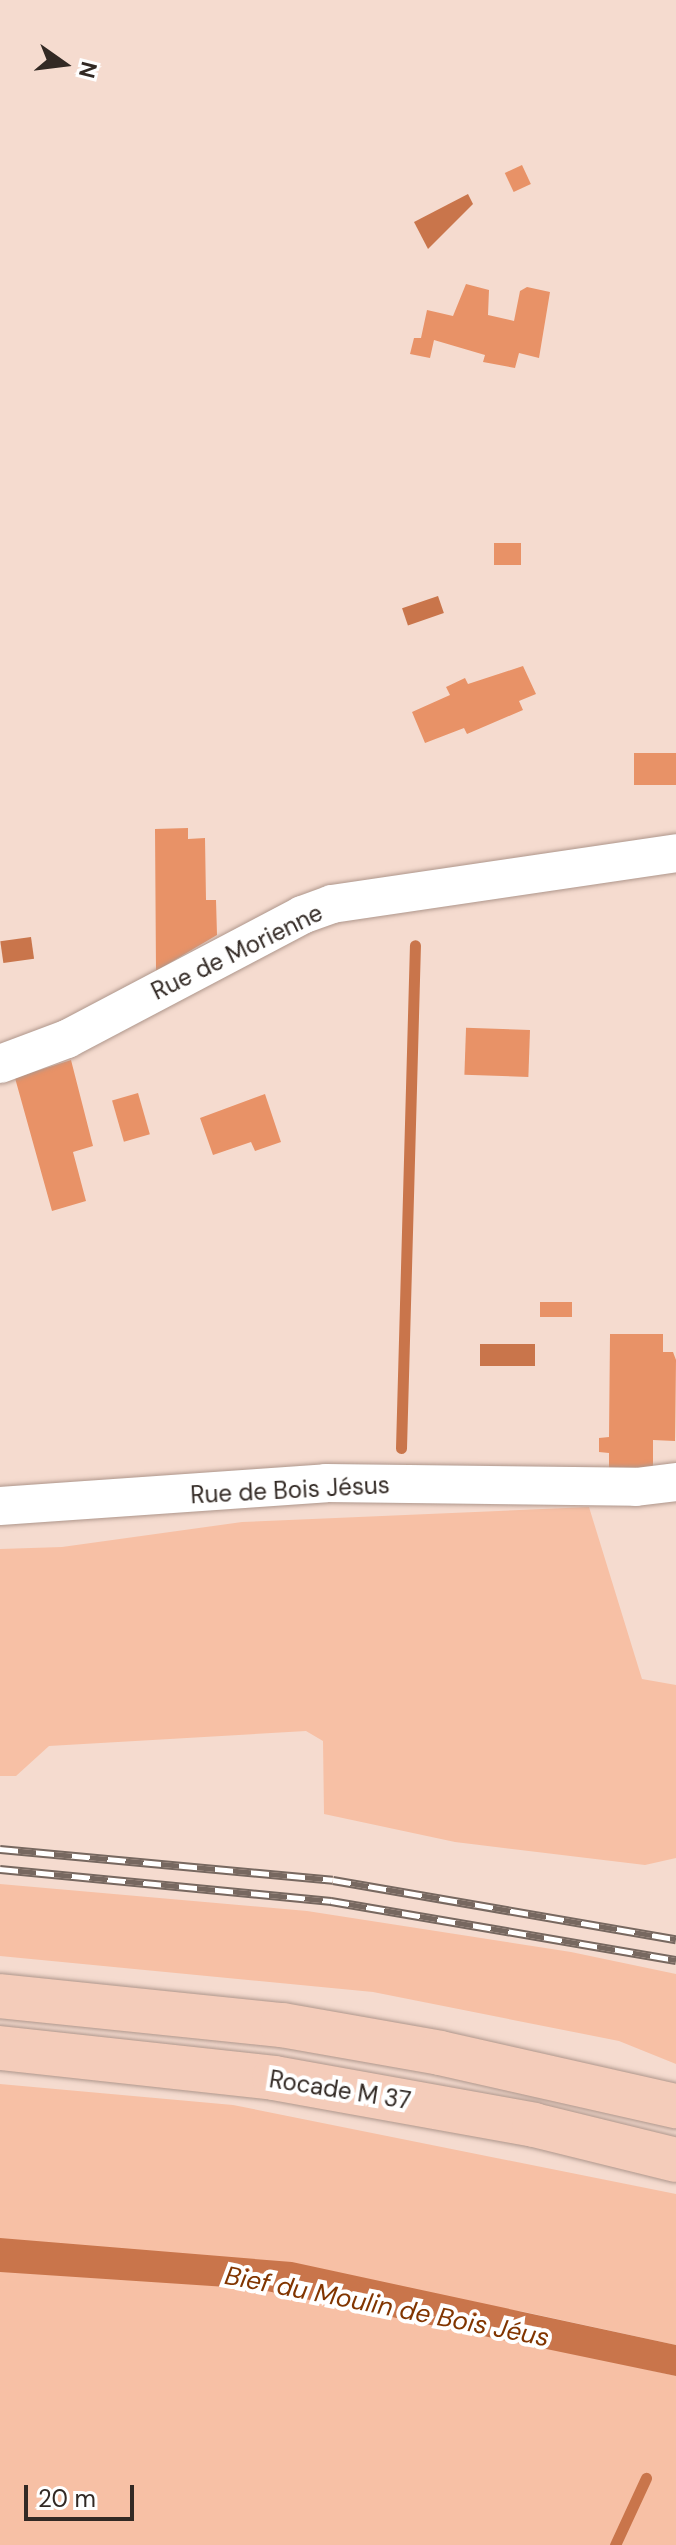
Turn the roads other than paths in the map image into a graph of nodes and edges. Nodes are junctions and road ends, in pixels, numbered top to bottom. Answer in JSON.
{"nodes":[{"id":1,"x":676,"y":853,"type":"edge"},
{"id":2,"x":0,"y":1064,"type":"edge"},
{"id":3,"x":676,"y":1482,"type":"edge"},
{"id":4,"x":0,"y":1506,"type":"edge"},
{"id":5,"x":0,"y":1996,"type":"edge"},
{"id":6,"x":0,"y":2048,"type":"edge"},
{"id":7,"x":676,"y":2106,"type":"edge"},
{"id":8,"x":676,"y":2160,"type":"edge"}],
"edges":[{"from":1,"to":2,"type":"street","name":"Rue de Morienne"},
{"from":3,"to":4,"type":"street","name":"Rue de Bois Jésus"},
{"from":5,"to":7,"type":"highway"},
{"from":6,"to":8,"type":"highway","name":"Rocade M 37"}]}
